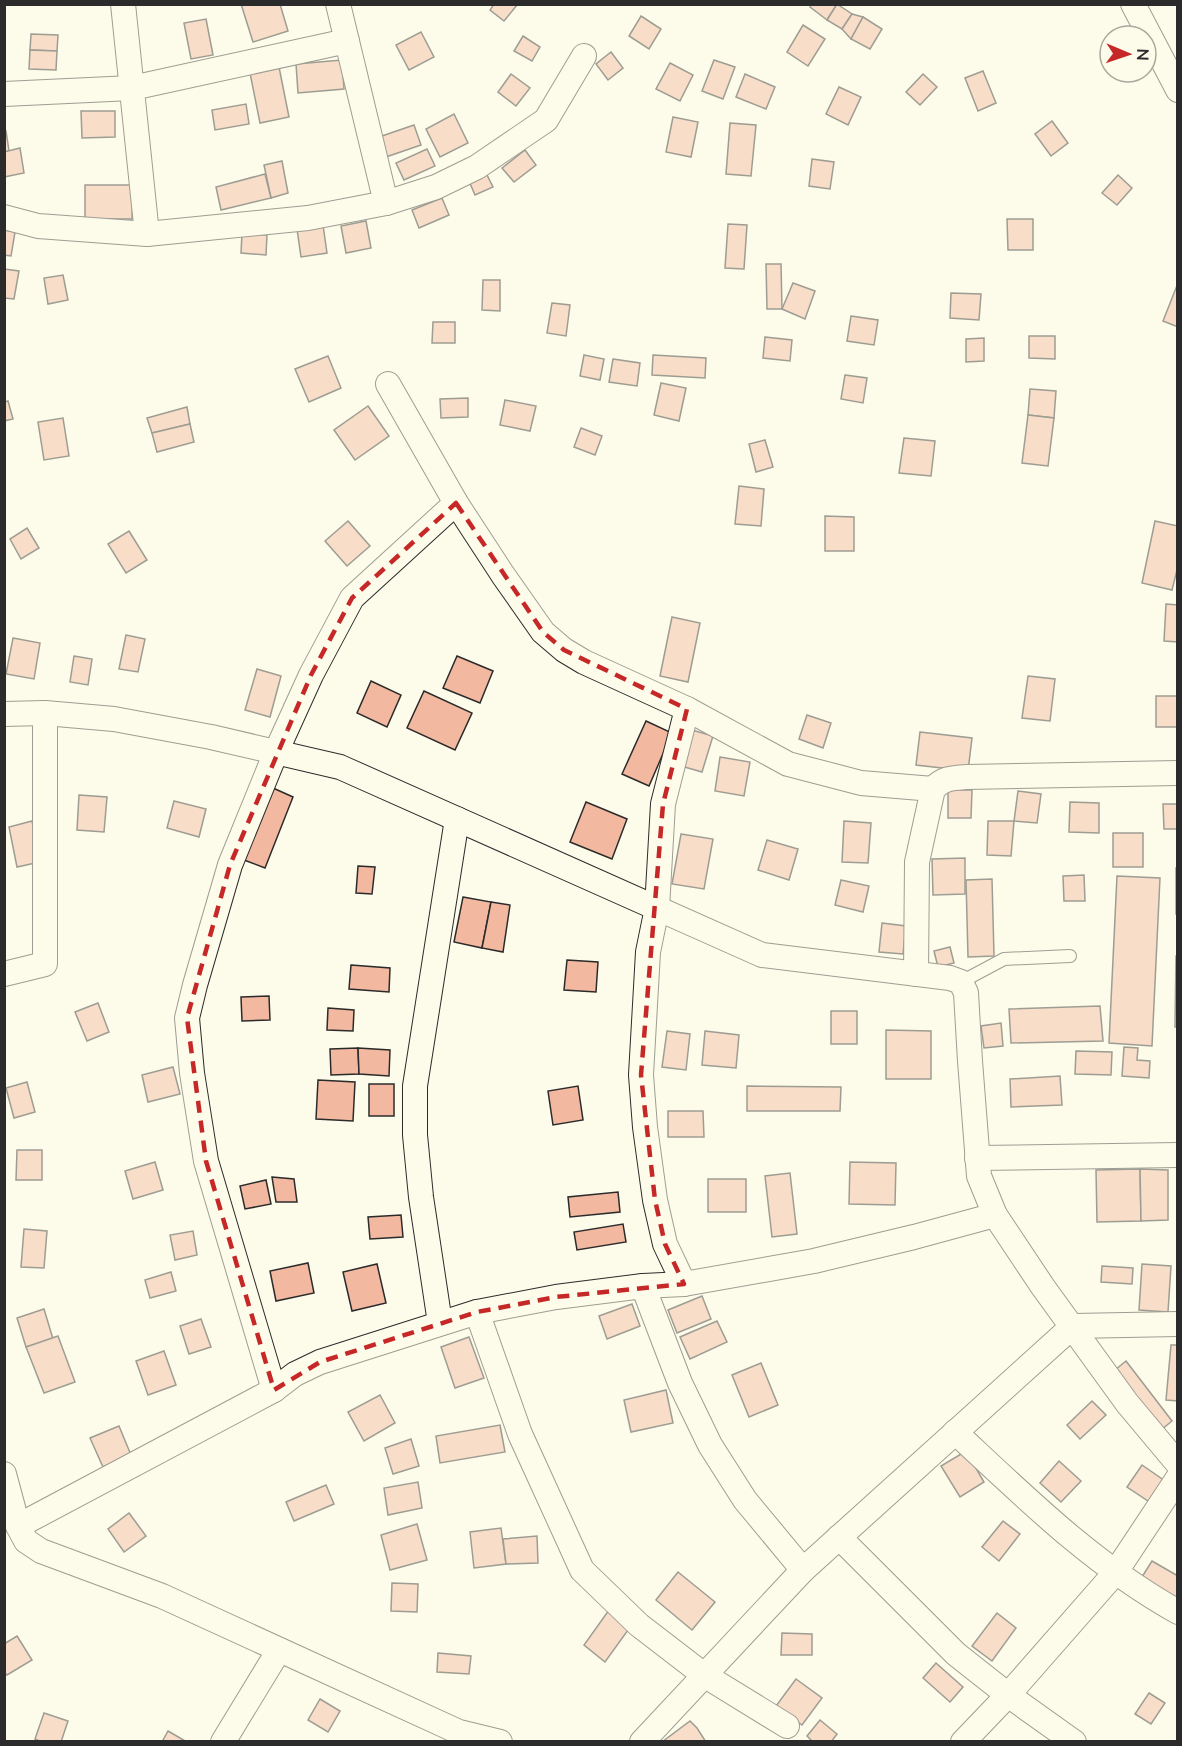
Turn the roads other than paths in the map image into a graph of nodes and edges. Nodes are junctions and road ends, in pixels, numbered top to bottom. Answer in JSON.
{"nodes":[{"id":1,"x":123,"y":4,"type":"edge"},
{"id":2,"x":338,"y":4,"type":"edge"},
{"id":3,"x":1133,"y":4,"type":"edge"},
{"id":4,"x":347,"y":41,"type":"junction"},
{"id":5,"x":584,"y":56,"type":"dead end"},
{"id":6,"x":132,"y":88,"type":"junction"},
{"id":7,"x":1178,"y":90,"type":"edge"},
{"id":8,"x":4,"y":94,"type":"edge"},
{"id":9,"x":386,"y":203,"type":"junction"},
{"id":10,"x":4,"y":217,"type":"edge"},
{"id":11,"x":147,"y":234,"type":"junction"},
{"id":12,"x":388,"y":384,"type":"dead end"},
{"id":13,"x":456,"y":503,"type":"junction"},
{"id":14,"x":687,"y":709,"type":"junction"},
{"id":15,"x":45,"y":713,"type":"junction"},
{"id":16,"x":4,"y":714,"type":"edge"},
{"id":17,"x":276,"y":752,"type":"junction"},
{"id":18,"x":1178,"y":773,"type":"edge"},
{"id":19,"x":933,"y":789,"type":"junction"},
{"id":20,"x":457,"y":819,"type":"junction"},
{"id":21,"x":657,"y":908,"type":"junction"},
{"id":22,"x":1070,"y":956,"type":"dead end"},
{"id":23,"x":4,"y":974,"type":"edge"},
{"id":24,"x":916,"y":974,"type":"junction"},
{"id":25,"x":962,"y":982,"type":"junction"},
{"id":26,"x":1178,"y":1155,"type":"edge"},
{"id":27,"x":977,"y":1158,"type":"junction"},
{"id":28,"x":994,"y":1215,"type":"junction"},
{"id":29,"x":684,"y":1284,"type":"junction"},
{"id":30,"x":643,"y":1286,"type":"junction"},
{"id":31,"x":477,"y":1312,"type":"junction"},
{"id":32,"x":440,"y":1323,"type":"junction"},
{"id":33,"x":1178,"y":1324,"type":"edge"},
{"id":34,"x":1073,"y":1326,"type":"junction"},
{"id":35,"x":274,"y":1390,"type":"junction"},
{"id":36,"x":955,"y":1432,"type":"junction"},
{"id":37,"x":1178,"y":1464,"type":"edge"},
{"id":38,"x":4,"y":1474,"type":"edge"},
{"id":39,"x":1178,"y":1478,"type":"edge"},
{"id":40,"x":18,"y":1526,"type":"junction"},
{"id":41,"x":840,"y":1537,"type":"junction"},
{"id":42,"x":803,"y":1570,"type":"junction"},
{"id":43,"x":1115,"y":1573,"type":"junction"},
{"id":44,"x":1178,"y":1612,"type":"edge"},
{"id":45,"x":279,"y":1650,"type":"junction"},
{"id":46,"x":705,"y":1675,"type":"junction"},
{"id":47,"x":1008,"y":1695,"type":"junction"},
{"id":48,"x":787,"y":1726,"type":"dead end"},
{"id":49,"x":223,"y":1742,"type":"edge"},
{"id":50,"x":500,"y":1742,"type":"edge"},
{"id":51,"x":642,"y":1742,"type":"edge"},
{"id":52,"x":963,"y":1742,"type":"edge"},
{"id":53,"x":1074,"y":1742,"type":"edge"}],
"edges":[{"from":1,"to":6,"type":"street"},
{"from":2,"to":4,"type":"street"},
{"from":3,"to":7,"type":"street"},
{"from":4,"to":6,"type":"street"},
{"from":4,"to":9,"type":"street"},
{"from":5,"to":9,"type":"street"},
{"from":6,"to":8,"type":"street"},
{"from":6,"to":11,"type":"street"},
{"from":9,"to":11,"type":"street"},
{"from":10,"to":11,"type":"street"},
{"from":12,"to":13,"type":"street"},
{"from":13,"to":14,"type":"street"},
{"from":13,"to":17,"type":"street"},
{"from":14,"to":19,"type":"street"},
{"from":14,"to":21,"type":"street"},
{"from":15,"to":16,"type":"street"},
{"from":15,"to":17,"type":"street"},
{"from":15,"to":23,"type":"street"},
{"from":17,"to":20,"type":"street"},
{"from":17,"to":35,"type":"street"},
{"from":18,"to":19,"type":"street"},
{"from":19,"to":24,"type":"street"},
{"from":20,"to":21,"type":"street"},
{"from":20,"to":32,"type":"street"},
{"from":21,"to":24,"type":"street"},
{"from":21,"to":29,"type":"street"},
{"from":22,"to":25,"type":"lane"},
{"from":24,"to":25,"type":"street"},
{"from":25,"to":27,"type":"street"},
{"from":26,"to":27,"type":"street"},
{"from":27,"to":28,"type":"street"},
{"from":28,"to":29,"type":"street"},
{"from":28,"to":34,"type":"street"},
{"from":29,"to":30,"type":"street"},
{"from":30,"to":31,"type":"street"},
{"from":30,"to":42,"type":"street"},
{"from":31,"to":32,"type":"street"},
{"from":31,"to":46,"type":"street"},
{"from":32,"to":35,"type":"street"},
{"from":33,"to":34,"type":"street"},
{"from":34,"to":36,"type":"street"},
{"from":34,"to":37,"type":"street"},
{"from":35,"to":40,"type":"street"},
{"from":36,"to":41,"type":"street"},
{"from":36,"to":43,"type":"street"},
{"from":38,"to":40,"type":"street"},
{"from":39,"to":43,"type":"street"},
{"from":40,"to":45,"type":"street"},
{"from":41,"to":42,"type":"street"},
{"from":41,"to":47,"type":"street"},
{"from":42,"to":46,"type":"street"},
{"from":43,"to":44,"type":"street"},
{"from":43,"to":47,"type":"street"},
{"from":45,"to":49,"type":"street"},
{"from":45,"to":50,"type":"street"},
{"from":46,"to":48,"type":"street"},
{"from":46,"to":51,"type":"street"},
{"from":47,"to":52,"type":"street"},
{"from":47,"to":53,"type":"street"}]}
